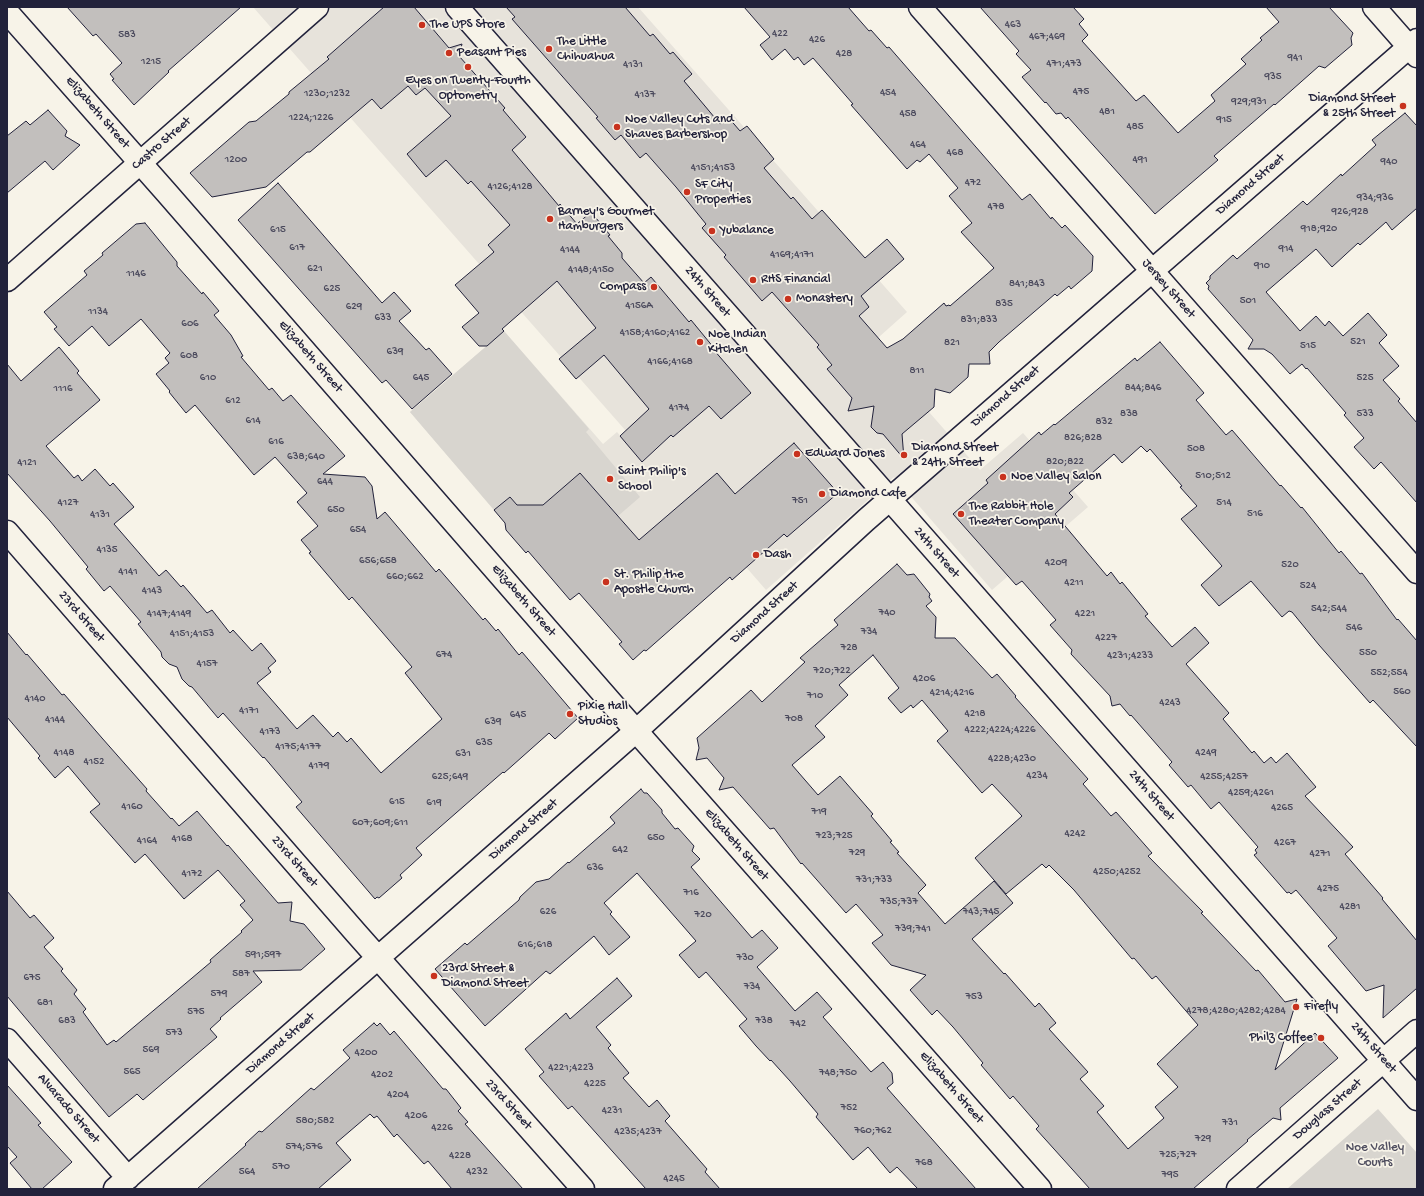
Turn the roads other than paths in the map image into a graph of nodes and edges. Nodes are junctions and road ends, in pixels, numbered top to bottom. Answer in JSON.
{"nodes":[{"id":1,"x":317,"y":7,"type":"edge"},
{"id":2,"x":457,"y":7,"type":"edge"},
{"id":3,"x":920,"y":7,"type":"edge"},
{"id":4,"x":1374,"y":7,"type":"edge"},
{"id":5,"x":7,"y":12,"type":"edge"},
{"id":6,"x":1414,"y":48,"type":"edge"},
{"id":7,"x":140,"y":163,"type":"junction"},
{"id":8,"x":1152,"y":271,"type":"junction"},
{"id":9,"x":7,"y":280,"type":"edge"},
{"id":10,"x":889,"y":500,"type":"junction"},
{"id":11,"x":7,"y":532,"type":"edge"},
{"id":12,"x":1417,"y":572,"type":"edge"},
{"id":13,"x":636,"y":730,"type":"junction"},
{"id":14,"x":378,"y":958,"type":"junction"},
{"id":15,"x":1417,"y":1031,"type":"edge"},
{"id":16,"x":7,"y":1040,"type":"edge"},
{"id":17,"x":1384,"y":1061,"type":"junction"},
{"id":18,"x":1417,"y":1099,"type":"edge"},
{"id":19,"x":122,"y":1183,"type":"edge"},
{"id":20,"x":583,"y":1189,"type":"edge"},
{"id":21,"x":1040,"y":1189,"type":"edge"},
{"id":22,"x":1238,"y":1189,"type":"edge"}],
"edges":[{"from":1,"to":7,"type":"street","name":"Castro Street"},
{"from":2,"to":10,"type":"street","name":"24th Street"},
{"from":3,"to":8,"type":"street","name":"Jersey Street"},
{"from":4,"to":6,"type":"street"},
{"from":5,"to":7,"type":"street","name":"Elizabeth Street"},
{"from":6,"to":8,"type":"street","name":"Diamond Street"},
{"from":7,"to":9,"type":"street","name":"Castro Street"},
{"from":7,"to":13,"type":"street","name":"Elizabeth Street"},
{"from":8,"to":10,"type":"street","name":"Diamond Street"},
{"from":8,"to":12,"type":"street","name":"Jersey Street"},
{"from":10,"to":13,"type":"street","name":"Diamond Street"},
{"from":10,"to":17,"type":"street","name":"24th Street"},
{"from":11,"to":14,"type":"street","name":"23rd Street"},
{"from":13,"to":14,"type":"street","name":"Diamond Street"},
{"from":13,"to":21,"type":"street","name":"Elizabeth Street"},
{"from":14,"to":19,"type":"street","name":"Diamond Street"},
{"from":14,"to":20,"type":"street","name":"23rd Street"},
{"from":15,"to":17,"type":"street","name":"Douglass Street"},
{"from":16,"to":19,"type":"street","name":"Alvarado Street"},
{"from":17,"to":18,"type":"street","name":"24th Street"},
{"from":17,"to":22,"type":"street","name":"Douglass Street"}]}
